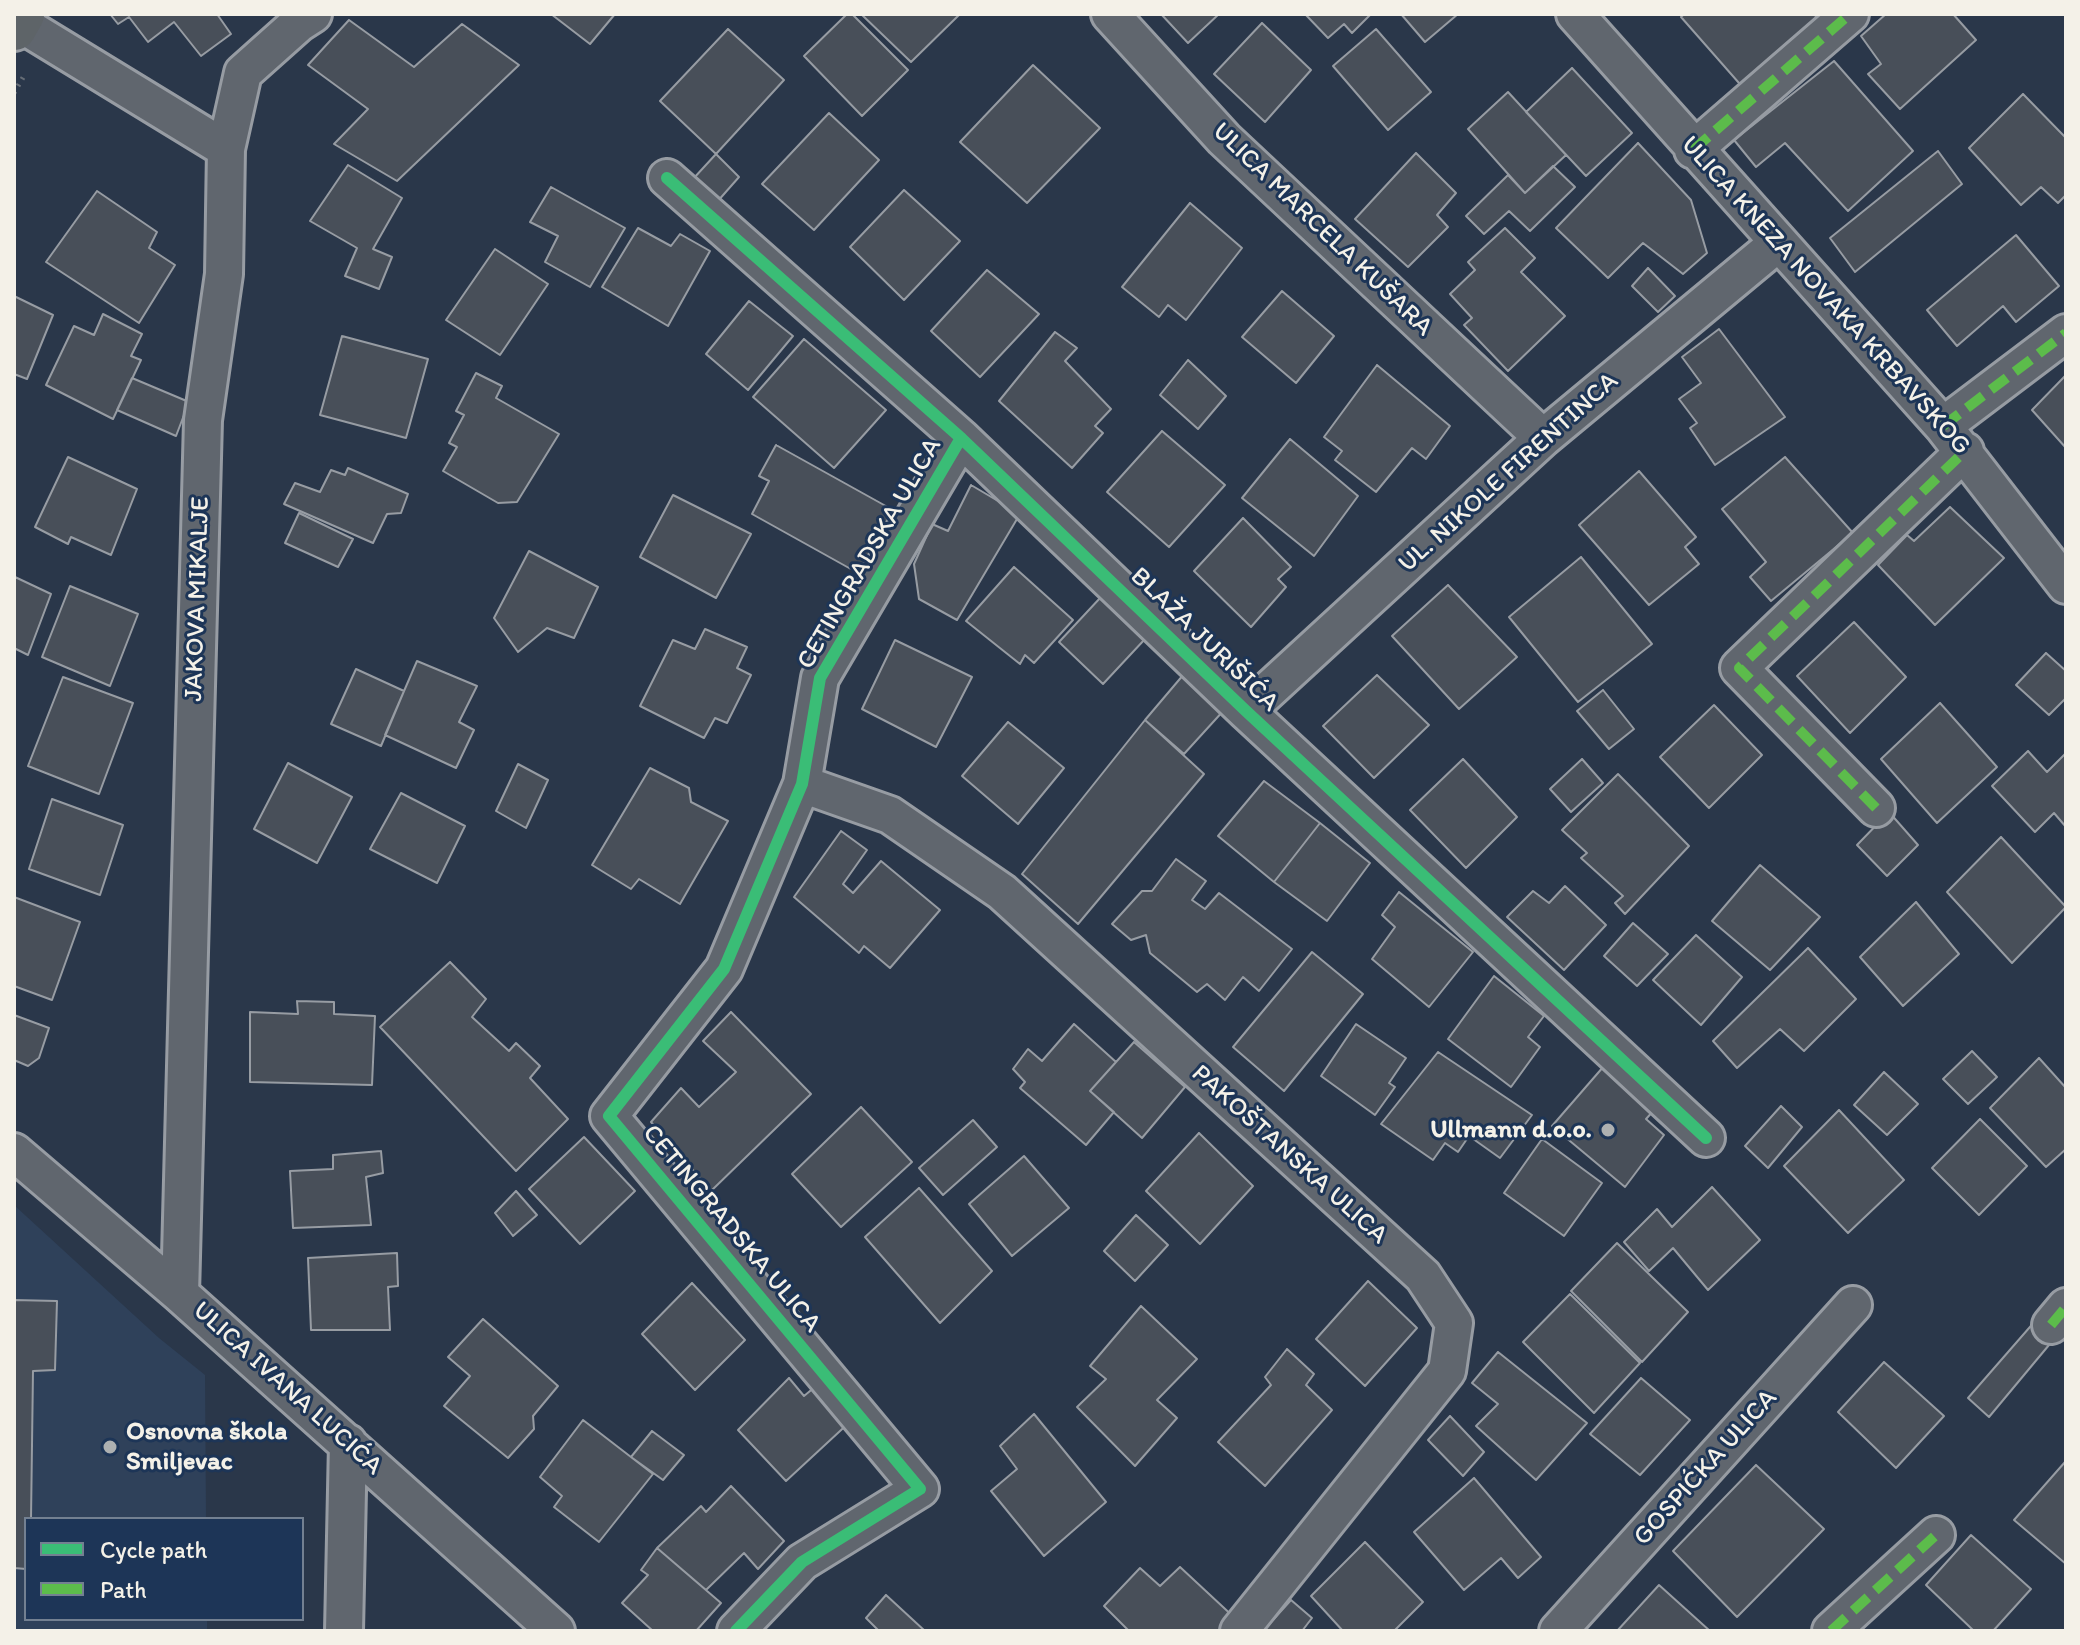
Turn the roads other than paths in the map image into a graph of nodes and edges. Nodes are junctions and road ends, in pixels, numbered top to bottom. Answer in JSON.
{"nodes":[{"id":1,"x":313,"y":14,"type":"edge"},
{"id":2,"x":1110,"y":14,"type":"edge"},
{"id":3,"x":1575,"y":14,"type":"edge"},
{"id":4,"x":1850,"y":14,"type":"edge"},
{"id":5,"x":18,"y":21,"type":"edge"},
{"id":6,"x":226,"y":149,"type":"junction"},
{"id":7,"x":1693,"y":150,"type":"junction"},
{"id":8,"x":667,"y":178,"type":"dead end"},
{"id":9,"x":1778,"y":243,"type":"junction"},
{"id":10,"x":2066,"y":333,"type":"edge"},
{"id":11,"x":961,"y":438,"type":"junction"},
{"id":12,"x":1543,"y":438,"type":"junction"},
{"id":13,"x":1954,"y":438,"type":"junction"},
{"id":14,"x":2066,"y":585,"type":"edge"},
{"id":15,"x":1246,"y":711,"type":"junction"},
{"id":16,"x":802,"y":784,"type":"junction"},
{"id":17,"x":1876,"y":808,"type":"dead end"},
{"id":18,"x":1706,"y":1138,"type":"dead end"},
{"id":19,"x":14,"y":1152,"type":"edge"},
{"id":20,"x":180,"y":1294,"type":"junction"},
{"id":21,"x":1853,"y":1305,"type":"dead end"},
{"id":22,"x":348,"y":1443,"type":"junction"},
{"id":23,"x":1936,"y":1535,"type":"dead end"},
{"id":24,"x":344,"y":1631,"type":"edge"},
{"id":25,"x":556,"y":1631,"type":"edge"},
{"id":26,"x":736,"y":1631,"type":"edge"},
{"id":27,"x":1239,"y":1631,"type":"edge"},
{"id":28,"x":1558,"y":1631,"type":"edge"},
{"id":29,"x":1831,"y":1631,"type":"edge"}],
"edges":[{"from":1,"to":6,"type":"street"},
{"from":2,"to":12,"type":"street","name":"ULICA MARCELA KUŠARA"},
{"from":3,"to":7,"type":"street","name":"ULICA KNEZA NOVAKA KRBAVSKOG"},
{"from":4,"to":7,"type":"street"},
{"from":5,"to":6,"type":"street"},
{"from":6,"to":20,"type":"street","name":"JAKOVA MIKALJE"},
{"from":7,"to":9,"type":"street","name":"ULICA KNEZA NOVAKA KRBAVSKOG"},
{"from":8,"to":11,"type":"street","name":"BLAŽA JURIŠIĆA"},
{"from":9,"to":12,"type":"street","name":"UL. NIKOLE FIRENTINCA"},
{"from":9,"to":13,"type":"street","name":"ULICA KNEZA NOVAKA KRBAVSKOG"},
{"from":10,"to":13,"type":"street"},
{"from":11,"to":15,"type":"street","name":"BLAŽA JURIŠIĆA"},
{"from":11,"to":16,"type":"street","name":"CETINGRADSKA ULICA"},
{"from":12,"to":15,"type":"street","name":"UL. NIKOLE FIRENTINCA"},
{"from":13,"to":14,"type":"street","name":"ULICA KNEZA NOVAKA KRBAVSKOG"},
{"from":13,"to":17,"type":"street"},
{"from":15,"to":18,"type":"street","name":"BLAŽA JURIŠIĆA"},
{"from":16,"to":26,"type":"street","name":"CETINGRADSKA ULICA"},
{"from":16,"to":27,"type":"street","name":"PAKOŠTANSKA ULICA"},
{"from":19,"to":20,"type":"street","name":"ULICA IVANA LUCIĆA"},
{"from":20,"to":22,"type":"street","name":"ULICA IVANA LUCIĆA"},
{"from":21,"to":28,"type":"street","name":"GOSPIĆKA ULICA"},
{"from":22,"to":24,"type":"street"},
{"from":22,"to":25,"type":"street","name":"ULICA IVANA LUCIĆA"},
{"from":23,"to":29,"type":"street"}]}
